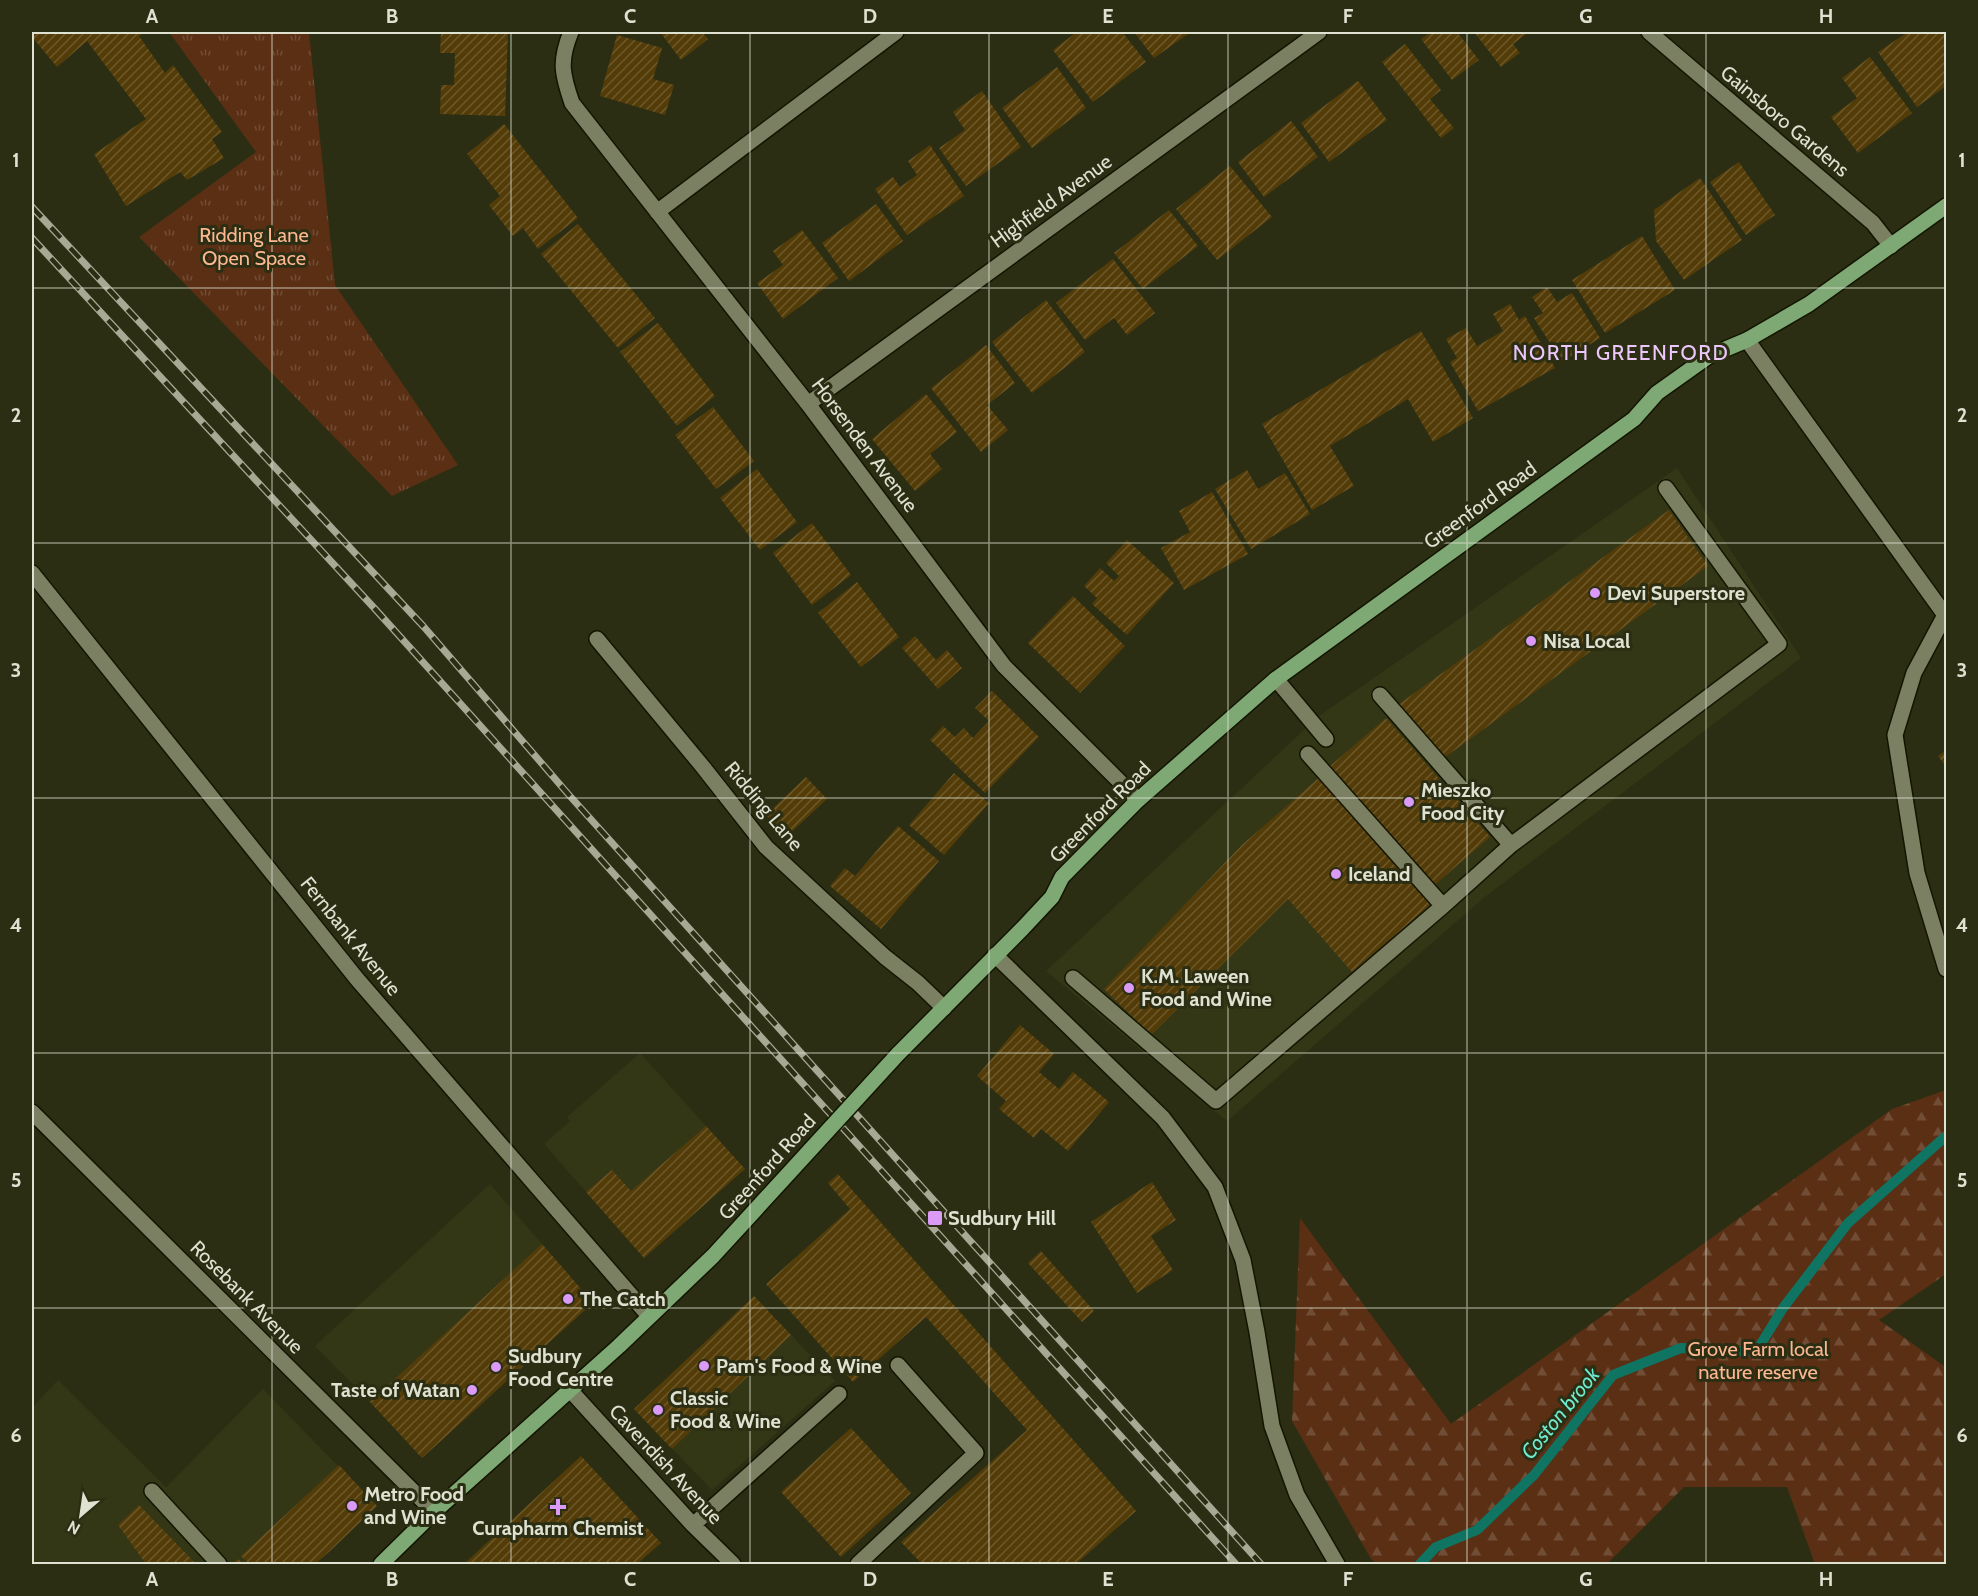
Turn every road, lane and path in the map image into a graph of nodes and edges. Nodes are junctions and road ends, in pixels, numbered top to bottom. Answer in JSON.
{"nodes":[{"id":1,"x":571,"y":32,"type":"edge"},
{"id":2,"x":896,"y":32,"type":"edge"},
{"id":3,"x":1319,"y":32,"type":"edge"},
{"id":4,"x":1648,"y":32,"type":"edge"},
{"id":5,"x":1947,"y":206,"type":"edge"},
{"id":6,"x":657,"y":212,"type":"junction"},
{"id":7,"x":1891,"y":246,"type":"junction"},
{"id":8,"x":1747,"y":340,"type":"junction"},
{"id":9,"x":808,"y":404,"type":"junction"},
{"id":10,"x":1666,"y":488,"type":"dead end"},
{"id":11,"x":32,"y":573,"type":"edge"},
{"id":12,"x":1946,"y":614,"type":"edge"},
{"id":13,"x":597,"y":639,"type":"dead end"},
{"id":14,"x":1276,"y":679,"type":"junction"},
{"id":15,"x":1380,"y":695,"type":"dead end"},
{"id":16,"x":1326,"y":739,"type":"dead end"},
{"id":17,"x":1308,"y":754,"type":"dead end"},
{"id":18,"x":1138,"y":800,"type":"junction"},
{"id":19,"x":1511,"y":845,"type":"junction"},
{"id":20,"x":1443,"y":906,"type":"junction"},
{"id":21,"x":995,"y":955,"type":"junction"},
{"id":22,"x":1947,"y":969,"type":"edge"},
{"id":23,"x":1073,"y":978,"type":"dead end"},
{"id":24,"x":944,"y":1008,"type":"junction"},
{"id":25,"x":32,"y":1112,"type":"edge"},
{"id":26,"x":649,"y":1317,"type":"junction"},
{"id":27,"x":898,"y":1365,"type":"dead end"},
{"id":28,"x":570,"y":1390,"type":"junction"},
{"id":29,"x":839,"y":1394,"type":"dead end"},
{"id":30,"x":152,"y":1491,"type":"dead end"},
{"id":31,"x":434,"y":1512,"type":"junction"},
{"id":32,"x":693,"y":1525,"type":"junction"},
{"id":33,"x":219,"y":1564,"type":"edge"},
{"id":34,"x":381,"y":1564,"type":"edge"},
{"id":35,"x":733,"y":1564,"type":"edge"},
{"id":36,"x":858,"y":1564,"type":"edge"},
{"id":37,"x":1337,"y":1564,"type":"edge"}],
"edges":[{"from":1,"to":6,"type":"street","name":"Horsenden Avenue"},
{"from":2,"to":6,"type":"street"},
{"from":3,"to":9,"type":"street","name":"Highfield Avenue"},
{"from":4,"to":7,"type":"street","name":"Gainsboro Gardens"},
{"from":5,"to":7,"type":"main road","name":"Greenford Road"},
{"from":6,"to":9,"type":"street","name":"Horsenden Avenue"},
{"from":7,"to":8,"type":"main road","name":"Greenford Road"},
{"from":8,"to":12,"type":"street"},
{"from":8,"to":14,"type":"main road","name":"Greenford Road"},
{"from":9,"to":18,"type":"street","name":"Horsenden Avenue"},
{"from":10,"to":19,"type":"street"},
{"from":11,"to":26,"type":"street","name":"Fernbank Avenue"},
{"from":12,"to":22,"type":"street"},
{"from":13,"to":24,"type":"street","name":"Ridding Lane"},
{"from":14,"to":16,"type":"street"},
{"from":14,"to":18,"type":"main road","name":"Greenford Road"},
{"from":15,"to":19,"type":"street"},
{"from":17,"to":20,"type":"street"},
{"from":18,"to":21,"type":"main road","name":"Greenford Road"},
{"from":19,"to":20,"type":"street"},
{"from":20,"to":23,"type":"street"},
{"from":21,"to":24,"type":"main road","name":"Greenford Road"},
{"from":21,"to":37,"type":"street"},
{"from":24,"to":26,"type":"main road","name":"Greenford Road","bridge":true},
{"from":25,"to":31,"type":"street","name":"Rosebank Avenue"},
{"from":26,"to":28,"type":"main road","name":"Greenford Road"},
{"from":27,"to":36,"type":"street"},
{"from":28,"to":31,"type":"main road","name":"Greenford Road"},
{"from":28,"to":32,"type":"street","name":"Cavendish Avenue"},
{"from":29,"to":32,"type":"street"},
{"from":30,"to":33,"type":"street"},
{"from":31,"to":34,"type":"main road","name":"Greenford Road"},
{"from":32,"to":35,"type":"street","name":"Cavendish Avenue"}]}
